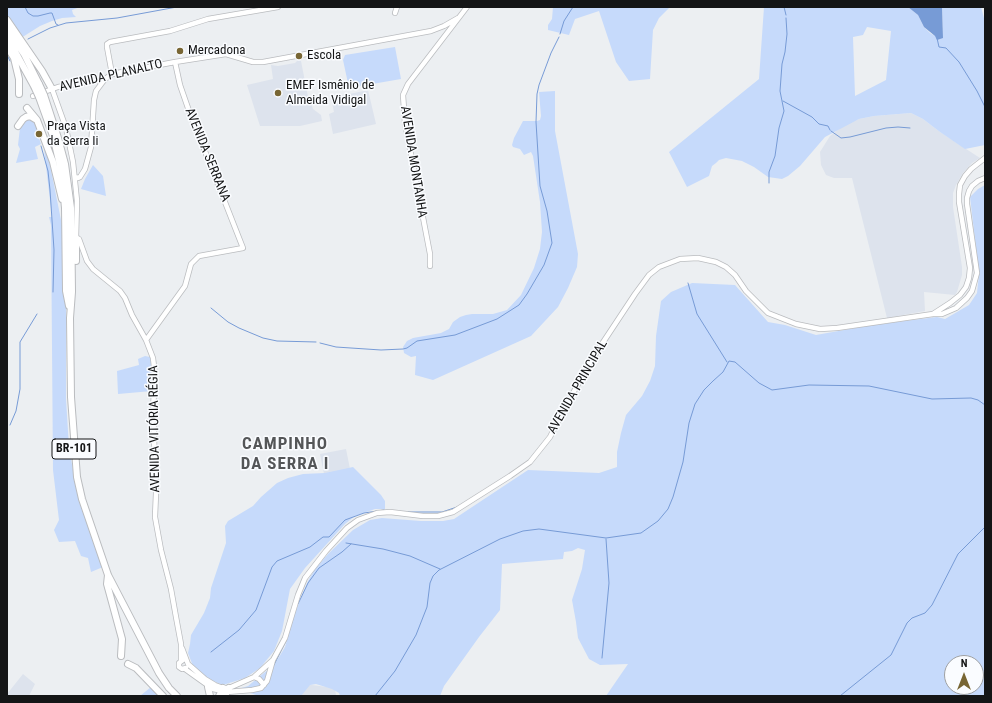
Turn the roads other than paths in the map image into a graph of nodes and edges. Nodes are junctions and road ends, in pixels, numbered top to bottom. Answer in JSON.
{"nodes":[{"id":1,"x":278,"y":7,"type":"edge"},
{"id":2,"x":397,"y":7,"type":"edge"},
{"id":3,"x":467,"y":7,"type":"edge"},
{"id":4,"x":395,"y":13,"type":"dead end"},
{"id":5,"x":458,"y":18,"type":"junction"},
{"id":6,"x":7,"y":20,"type":"edge"},
{"id":7,"x":7,"y":29,"type":"edge"},
{"id":8,"x":7,"y":37,"type":"edge"},
{"id":9,"x":14,"y":43,"type":"edge"},
{"id":10,"x":21,"y":55,"type":"junction"},
{"id":11,"x":175,"y":62,"type":"junction"},
{"id":12,"x":112,"y":74,"type":"junction"},
{"id":13,"x":105,"y":79,"type":"junction"},
{"id":14,"x":95,"y":81,"type":"junction"},
{"id":15,"x":52,"y":89,"type":"junction"},
{"id":16,"x":96,"y":91,"type":"junction"},
{"id":17,"x":19,"y":94,"type":"dead end"},
{"id":18,"x":39,"y":96,"type":"junction"},
{"id":19,"x":27,"y":108,"type":"dead end"},
{"id":20,"x":37,"y":120,"type":"junction"},
{"id":21,"x":18,"y":126,"type":"dead end"},
{"id":22,"x":985,"y":158,"type":"edge"},
{"id":23,"x":75,"y":177,"type":"junction"},
{"id":24,"x":985,"y":178,"type":"edge"},
{"id":25,"x":65,"y":208,"type":"junction"},
{"id":26,"x":76,"y":238,"type":"junction"},
{"id":27,"x":430,"y":266,"type":"dead end"},
{"id":28,"x":72,"y":292,"type":"junction"},
{"id":29,"x":933,"y":314,"type":"junction"},
{"id":30,"x":70,"y":318,"type":"junction"},
{"id":31,"x":146,"y":340,"type":"junction"},
{"id":32,"x":108,"y":575,"type":"junction"},
{"id":33,"x":181,"y":644,"type":"junction"},
{"id":34,"x":120,"y":656,"type":"dead end"},
{"id":35,"x":273,"y":660,"type":"junction"},
{"id":36,"x":181,"y":661,"type":"junction"},
{"id":37,"x":188,"y":663,"type":"junction"},
{"id":38,"x":128,"y":664,"type":"dead end"},
{"id":39,"x":185,"y":669,"type":"junction"},
{"id":40,"x":254,"y":677,"type":"junction"},
{"id":41,"x":264,"y":685,"type":"junction"},
{"id":42,"x":208,"y":687,"type":"junction"},
{"id":43,"x":224,"y":692,"type":"edge"},
{"id":44,"x":163,"y":696,"type":"edge"},
{"id":45,"x":178,"y":696,"type":"edge"},
{"id":46,"x":210,"y":696,"type":"edge"}],
"edges":[{"from":1,"to":12,"type":"street"},
{"from":2,"to":4,"type":"street"},
{"from":3,"to":5,"type":"street","name":"AVENIDA MONTANHA"},
{"from":5,"to":11,"type":"street","name":"AVENIDA PLANALTO"},
{"from":5,"to":27,"type":"street","name":"AVENIDA MONTANHA"},
{"from":6,"to":9,"type":"main road"},
{"from":7,"to":9,"type":"main road","number":"BR-101"},
{"from":8,"to":9,"type":"main road","number":"BR-101"},
{"from":9,"to":10,"type":"main road","number":"BR-101"},
{"from":9,"to":10,"type":"main road"},
{"from":10,"to":15,"type":"main road"},
{"from":10,"to":17,"type":"main road"},
{"from":10,"to":18,"type":"main road","number":"BR-101","bridge":true},
{"from":11,"to":12,"type":"street","name":"AVENIDA PLANALTO"},
{"from":11,"to":31,"type":"street","name":"AVENIDA SERRANA"},
{"from":12,"to":13,"type":"street","name":"AVENIDA PLANALTO"},
{"from":13,"to":14,"type":"street","name":"AVENIDA PLANALTO"},
{"from":13,"to":16,"type":"street"},
{"from":14,"to":15,"type":"street","name":"AVENIDA PLANALTO"},
{"from":14,"to":16,"type":"street"},
{"from":15,"to":18,"type":"street","name":"AVENIDA PLANALTO"},
{"from":15,"to":23,"type":"street"},
{"from":16,"to":23,"type":"street"},
{"from":18,"to":25,"type":"main road","number":"BR-101"},
{"from":18,"to":28,"type":"main road","number":"BR-101"},
{"from":19,"to":20,"type":"main road"},
{"from":20,"to":21,"type":"main road"},
{"from":20,"to":25,"type":"main road"},
{"from":22,"to":29,"type":"street","name":"AVENIDA PRINCIPAL"},
{"from":23,"to":26,"type":"street"},
{"from":24,"to":29,"type":"street","name":"AVENIDA PRINCIPAL"},
{"from":25,"to":30,"type":"main road","number":"BR-101"},
{"from":26,"to":28,"type":"main road"},
{"from":26,"to":31,"type":"street","name":"AVENIDA VITÓRIA RÉGIA"},
{"from":28,"to":30,"type":"main road","number":"BR-101"},
{"from":29,"to":35,"type":"street","name":"AVENIDA PRINCIPAL"},
{"from":30,"to":32,"type":"main road","number":"BR-101"},
{"from":31,"to":33,"type":"street","name":"AVENIDA VITÓRIA RÉGIA"},
{"from":32,"to":34,"type":"main road"},
{"from":32,"to":45,"type":"main road","number":"BR-101"},
{"from":33,"to":36,"type":"street","name":"AVENIDA VITÓRIA RÉGIA"},
{"from":33,"to":37,"type":"street","name":"AVENIDA VITÓRIA RÉGIA"},
{"from":35,"to":40,"type":"street","name":"AVENIDA PRINCIPAL"},
{"from":35,"to":41,"type":"street","name":"AVENIDA PRINCIPAL"},
{"from":36,"to":37,"type":"street"},
{"from":36,"to":39,"type":"street"},
{"from":37,"to":39,"type":"street"},
{"from":37,"to":43,"type":"street"},
{"from":38,"to":44,"type":"main road"},
{"from":39,"to":42,"type":"street"},
{"from":40,"to":41,"type":"street"},
{"from":40,"to":43,"type":"street","name":"AVENIDA PRINCIPAL"},
{"from":41,"to":43,"type":"street"},
{"from":42,"to":43,"type":"street"},
{"from":42,"to":46,"type":"main road"}]}
